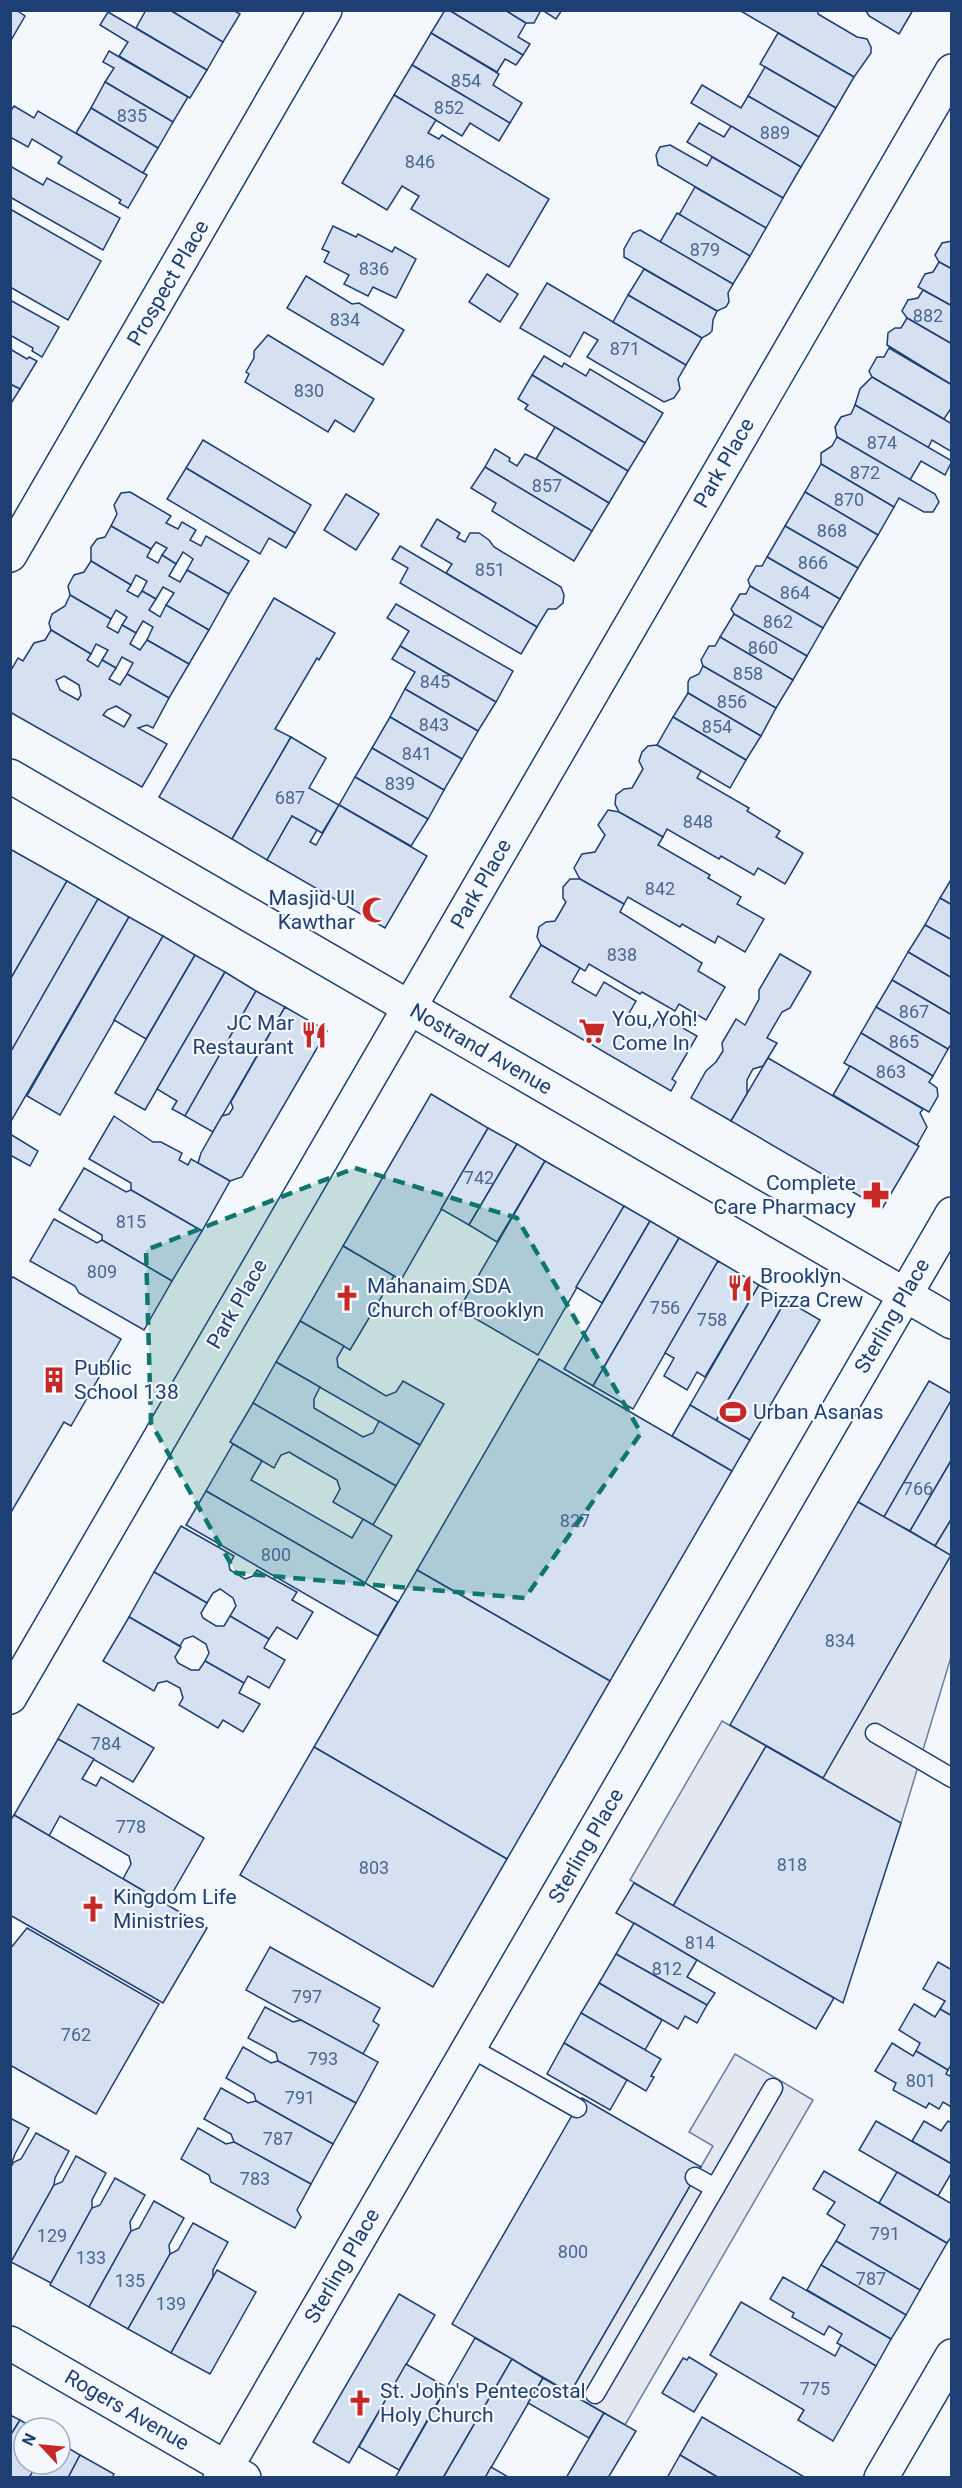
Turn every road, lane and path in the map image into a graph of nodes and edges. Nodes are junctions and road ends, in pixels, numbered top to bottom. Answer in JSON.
{"nodes":[{"id":1,"x":326,"y":10,"type":"edge"},
{"id":2,"x":951,"y":71,"type":"edge"},
{"id":3,"x":10,"y":555,"type":"edge"},
{"id":4,"x":10,"y":776,"type":"edge"},
{"id":5,"x":409,"y":1008,"type":"junction"},
{"id":6,"x":951,"y":1214,"type":"edge"},
{"id":7,"x":905,"y":1295,"type":"junction"},
{"id":8,"x":951,"y":1322,"type":"edge"},
{"id":9,"x":10,"y":1697,"type":"edge"},
{"id":10,"x":875,"y":1733,"type":"dead end"},
{"id":11,"x":951,"y":1778,"type":"edge"},
{"id":12,"x":469,"y":2047,"type":"junction"},
{"id":13,"x":773,"y":2088,"type":"dead end"},
{"id":14,"x":577,"y":2108,"type":"dead end"},
{"id":15,"x":695,"y":2177,"type":"dead end"},
{"id":16,"x":715,"y":2188,"type":"junction"},
{"id":17,"x":10,"y":2343,"type":"edge"},
{"id":18,"x":951,"y":2356,"type":"edge"},
{"id":19,"x":595,"y":2394,"type":"dead end"},
{"id":20,"x":230,"y":2474,"type":"edge"},
{"id":21,"x":881,"y":2478,"type":"edge"}],
"edges":[{"from":1,"to":3,"type":"street","name":"Prospect Place"},
{"from":2,"to":5,"type":"street","name":"Park Place"},
{"from":4,"to":5,"type":"street","name":"Nostrand Avenue"},
{"from":5,"to":7,"type":"street","name":"Nostrand Avenue"},
{"from":5,"to":9,"type":"street","name":"Park Place"},
{"from":6,"to":7,"type":"street","name":"Sterling Place"},
{"from":7,"to":8,"type":"street","name":"Nostrand Avenue"},
{"from":7,"to":12,"type":"street","name":"Sterling Place"},
{"from":10,"to":11,"type":"lane"},
{"from":12,"to":14,"type":"lane"},
{"from":12,"to":20,"type":"street","name":"Sterling Place"},
{"from":13,"to":16,"type":"lane"},
{"from":15,"to":16,"type":"lane"},
{"from":16,"to":19,"type":"lane"},
{"from":17,"to":20,"type":"street","name":"Rogers Avenue"},
{"from":18,"to":21,"type":"street"}]}
